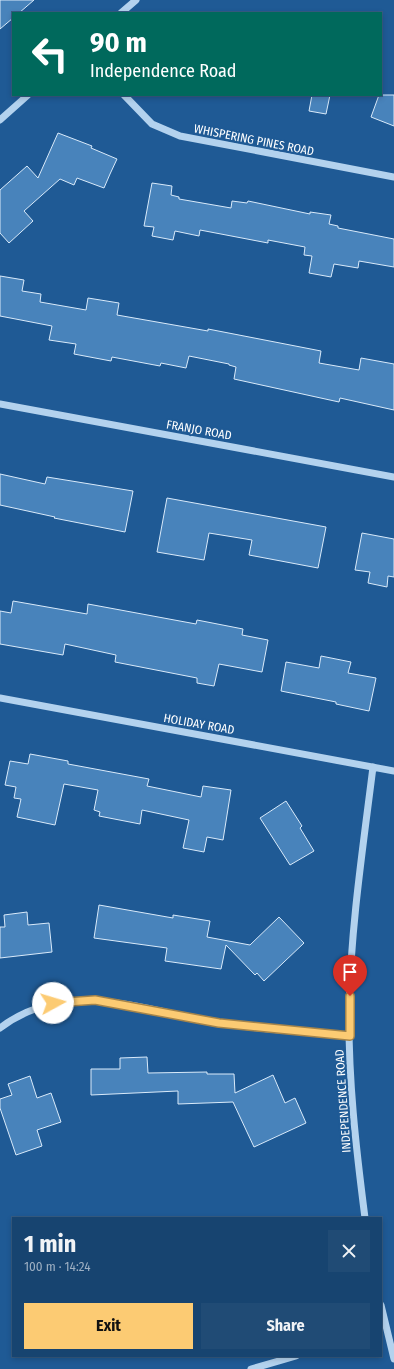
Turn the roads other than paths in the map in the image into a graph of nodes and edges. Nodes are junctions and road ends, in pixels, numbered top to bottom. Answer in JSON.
{"nodes":[{"id":1,"x":136,"y":0,"type":"edge"},
{"id":2,"x":122,"y":12,"type":"edge"},
{"id":3,"x":27,"y":96,"type":"edge"},
{"id":4,"x":125,"y":96,"type":"edge"},
{"id":5,"x":0,"y":120,"type":"edge"},
{"id":6,"x":394,"y":177,"type":"edge"},
{"id":7,"x":0,"y":404,"type":"edge"},
{"id":8,"x":394,"y":477,"type":"edge"},
{"id":9,"x":0,"y":698,"type":"edge"},
{"id":10,"x":373,"y":766,"type":"junction"},
{"id":11,"x":394,"y":770,"type":"edge"},
{"id":12,"x":0,"y":1028,"type":"edge"},
{"id":13,"x":350,"y":1036,"type":"junction"},
{"id":14,"x":365,"y":1217,"type":"edge"},
{"id":15,"x":382,"y":1314,"type":"edge"},
{"id":16,"x":384,"y":1331,"type":"edge"},
{"id":17,"x":293,"y":1357,"type":"edge"},
{"id":18,"x":394,"y":1358,"type":"edge"},
{"id":19,"x":251,"y":1369,"type":"edge"}],
"edges":[{"from":1,"to":2,"type":"street"},
{"from":3,"to":5,"type":"street"},
{"from":4,"to":6,"type":"street","name":"WHISPERING PINES ROAD"},
{"from":7,"to":8,"type":"street","name":"FRANJO ROAD"},
{"from":9,"to":10,"type":"street","name":"HOLIDAY ROAD"},
{"from":10,"to":11,"type":"street","name":"HOLIDAY ROAD"},
{"from":10,"to":13,"type":"street","name":"INDEPENDENCE ROAD"},
{"from":12,"to":13,"type":"street"},
{"from":13,"to":14,"type":"street","name":"INDEPENDENCE ROAD"},
{"from":15,"to":16,"type":"street"},
{"from":16,"to":18,"type":"street"},
{"from":17,"to":19,"type":"street"}]}
